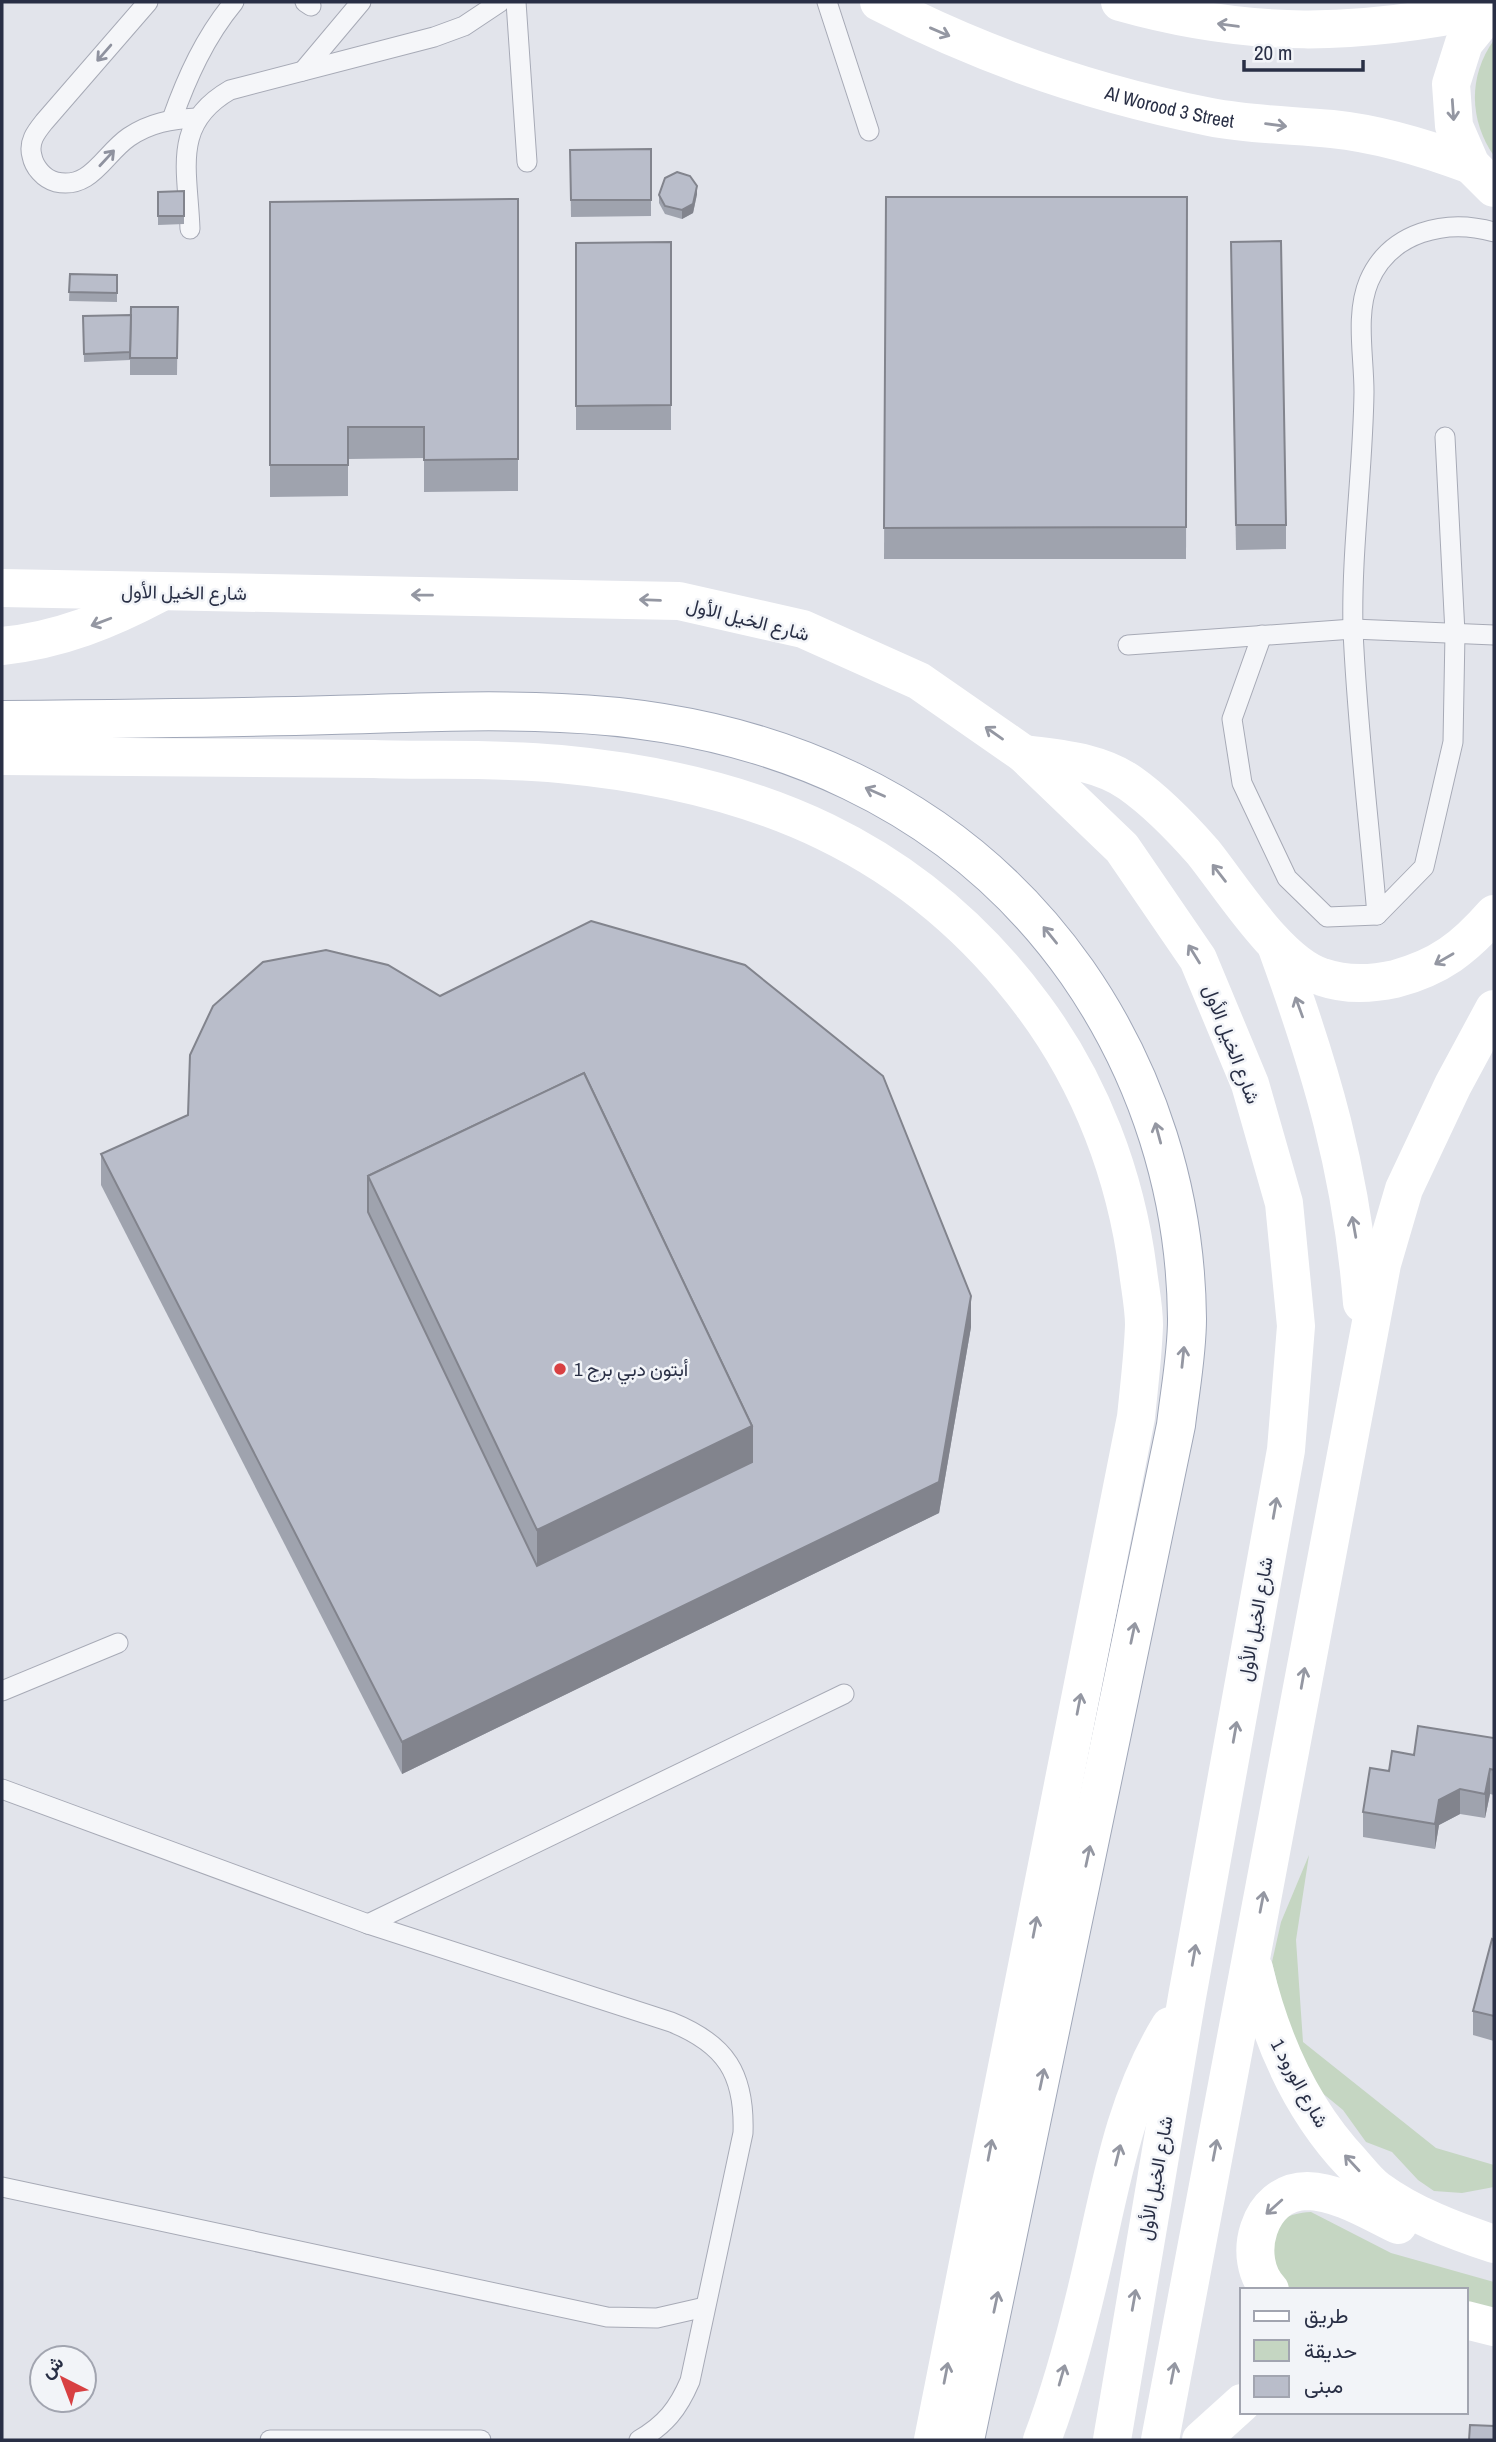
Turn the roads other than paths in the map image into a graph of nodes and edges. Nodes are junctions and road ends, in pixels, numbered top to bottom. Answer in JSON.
{"nodes":[{"id":1,"x":148,"y":2,"type":"edge"},
{"id":2,"x":234,"y":2,"type":"edge"},
{"id":3,"x":361,"y":2,"type":"edge"},
{"id":4,"x":500,"y":2,"type":"edge"},
{"id":5,"x":516,"y":2,"type":"edge"},
{"id":6,"x":827,"y":2,"type":"edge"},
{"id":7,"x":879,"y":2,"type":"edge"},
{"id":8,"x":1120,"y":2,"type":"edge"},
{"id":9,"x":1492,"y":7,"type":"edge"},
{"id":10,"x":303,"y":71,"type":"junction"},
{"id":11,"x":196,"y":118,"type":"junction"},
{"id":12,"x":172,"y":119,"type":"junction"},
{"id":13,"x":869,"y":131,"type":"dead end"},
{"id":14,"x":527,"y":162,"type":"dead end"},
{"id":15,"x":1483,"y":176,"type":"edge"},
{"id":16,"x":190,"y":229,"type":"dead end"},
{"id":17,"x":1494,"y":232,"type":"edge"},
{"id":18,"x":1445,"y":437,"type":"dead end"},
{"id":19,"x":2,"y":588,"type":"edge"},
{"id":20,"x":162,"y":592,"type":"junction"},
{"id":21,"x":1353,"y":629,"type":"junction"},
{"id":22,"x":1455,"y":633,"type":"junction"},
{"id":23,"x":1262,"y":635,"type":"junction"},
{"id":24,"x":1494,"y":635,"type":"edge"},
{"id":25,"x":1128,"y":645,"type":"dead end"},
{"id":26,"x":2,"y":646,"type":"edge"},
{"id":27,"x":2,"y":720,"type":"edge"},
{"id":28,"x":1024,"y":754,"type":"junction"},
{"id":29,"x":2,"y":756,"type":"edge"},
{"id":30,"x":1494,"y":914,"type":"edge"},
{"id":31,"x":1377,"y":915,"type":"junction"},
{"id":32,"x":1277,"y":947,"type":"junction"},
{"id":33,"x":1494,"y":1009,"type":"edge"},
{"id":34,"x":1365,"y":1344,"type":"junction"},
{"id":35,"x":118,"y":1643,"type":"dead end"},
{"id":36,"x":2,"y":1691,"type":"edge"},
{"id":37,"x":844,"y":1694,"type":"dead end"},
{"id":38,"x":2,"y":1789,"type":"edge"},
{"id":39,"x":368,"y":1924,"type":"junction"},
{"id":40,"x":1251,"y":1957,"type":"junction"},
{"id":41,"x":1187,"y":1997,"type":"junction"},
{"id":42,"x":2,"y":2187,"type":"edge"},
{"id":43,"x":1494,"y":2244,"type":"edge"},
{"id":44,"x":1494,"y":2262,"type":"edge"},
{"id":45,"x":1268,"y":2288,"type":"edge"},
{"id":46,"x":705,"y":2307,"type":"junction"},
{"id":47,"x":1468,"y":2320,"type":"edge"},
{"id":48,"x":1494,"y":2327,"type":"edge"},
{"id":49,"x":1468,"y":2337,"type":"edge"},
{"id":50,"x":1494,"y":2338,"type":"edge"},
{"id":51,"x":1240,"y":2404,"type":"edge"},
{"id":52,"x":270,"y":2440,"type":"edge"},
{"id":53,"x":481,"y":2440,"type":"edge"},
{"id":54,"x":639,"y":2440,"type":"edge"},
{"id":55,"x":933,"y":2440,"type":"edge"},
{"id":56,"x":965,"y":2440,"type":"edge"},
{"id":57,"x":1042,"y":2440,"type":"edge"},
{"id":58,"x":1112,"y":2440,"type":"edge"},
{"id":59,"x":1160,"y":2440,"type":"edge"},
{"id":60,"x":1201,"y":2440,"type":"edge"}],
"edges":[{"from":1,"to":12,"type":"lane","one_way":true},
{"from":2,"to":12,"type":"lane"},
{"from":3,"to":10,"type":"lane"},
{"from":4,"to":10,"type":"lane"},
{"from":5,"to":14,"type":"lane"},
{"from":6,"to":13,"type":"lane"},
{"from":7,"to":15,"type":"main road","name":"Al Worood 3 Street","one_way":true},
{"from":9,"to":8,"type":"main road","one_way":true},
{"from":9,"to":15,"type":"main road","one_way":true},
{"from":10,"to":11,"type":"lane"},
{"from":11,"to":12,"type":"lane"},
{"from":11,"to":16,"type":"lane"},
{"from":17,"to":21,"type":"lane"},
{"from":18,"to":22,"type":"lane"},
{"from":19,"to":20,"type":"main road","name":"شارع الخيل الأول"},
{"from":20,"to":26,"type":"main road","one_way":true},
{"from":28,"to":20,"type":"main road","name":"شارع الخيل الأول","one_way":true},
{"from":21,"to":22,"type":"lane"},
{"from":21,"to":23,"type":"lane"},
{"from":21,"to":31,"type":"lane"},
{"from":22,"to":24,"type":"lane"},
{"from":22,"to":31,"type":"lane"},
{"from":23,"to":25,"type":"lane"},
{"from":23,"to":31,"type":"lane"},
{"from":56,"to":27,"type":"main road","one_way":true},
{"from":32,"to":28,"type":"main road","one_way":true},
{"from":41,"to":28,"type":"main road","name":"شارع الخيل الأول","one_way":true},
{"from":55,"to":29,"type":"main road","one_way":true},
{"from":30,"to":32,"type":"main road","one_way":true},
{"from":34,"to":32,"type":"main road","one_way":true},
{"from":33,"to":34,"type":"main road"},
{"from":40,"to":34,"type":"main road","one_way":true},
{"from":35,"to":36,"type":"lane"},
{"from":37,"to":39,"type":"lane"},
{"from":38,"to":39,"type":"lane"},
{"from":39,"to":46,"type":"lane"},
{"from":43,"to":40,"type":"main road","name":"شارع الورود 1","one_way":true},
{"from":59,"to":40,"type":"main road","one_way":true},
{"from":57,"to":41,"type":"main road","one_way":true},
{"from":58,"to":41,"type":"main road","name":"شارع الخيل الأول","one_way":true},
{"from":42,"to":46,"type":"lane"},
{"from":44,"to":45,"type":"main road","one_way":true},
{"from":46,"to":54,"type":"lane"},
{"from":47,"to":48,"type":"main road"},
{"from":49,"to":50,"type":"main road"},
{"from":51,"to":60,"type":"main road"},
{"from":52,"to":53,"type":"lane"}]}
